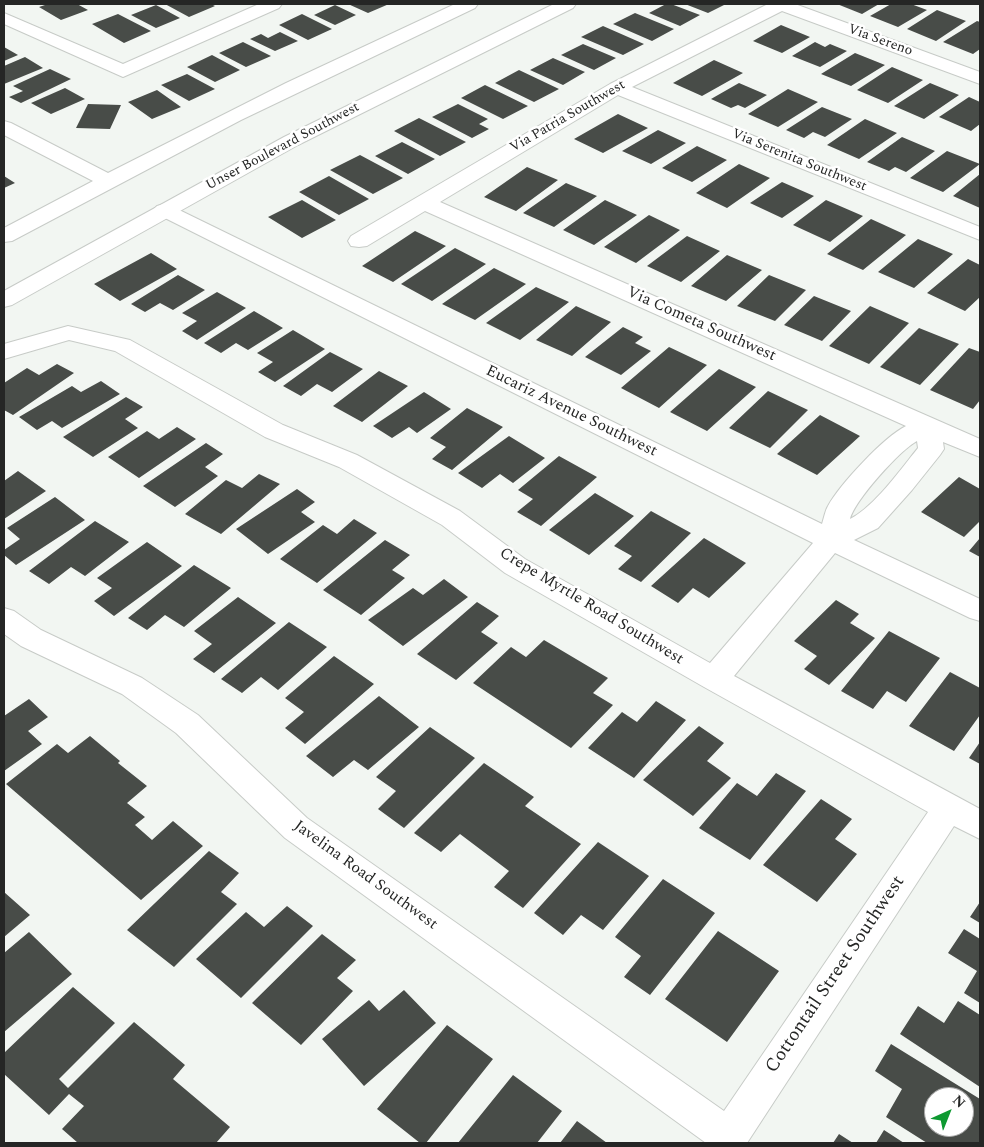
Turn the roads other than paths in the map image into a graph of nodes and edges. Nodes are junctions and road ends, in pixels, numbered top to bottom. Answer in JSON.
{"nodes":[{"id":1,"x":274,"y":4,"type":"edge"},
{"id":2,"x":470,"y":4,"type":"edge"},
{"id":3,"x":568,"y":4,"type":"edge"},
{"id":4,"x":781,"y":4,"type":"edge"},
{"id":5,"x":4,"y":18,"type":"edge"},
{"id":6,"x":980,"y":78,"type":"edge"},
{"id":7,"x":618,"y":88,"type":"junction"},
{"id":8,"x":4,"y":127,"type":"edge"},
{"id":9,"x":108,"y":180,"type":"junction"},
{"id":10,"x":422,"y":202,"type":"junction"},
{"id":11,"x":164,"y":210,"type":"junction"},
{"id":12,"x":980,"y":234,"type":"edge"},
{"id":13,"x":4,"y":236,"type":"edge"},
{"id":14,"x":359,"y":240,"type":"dead end"},
{"id":15,"x":4,"y":300,"type":"edge"},
{"id":16,"x":6,"y":350,"type":"edge"},
{"id":17,"x":928,"y":426,"type":"junction"},
{"id":18,"x":980,"y":449,"type":"edge"},
{"id":19,"x":831,"y":540,"type":"junction"},
{"id":20,"x":980,"y":611,"type":"edge"},
{"id":21,"x":4,"y":619,"type":"edge"},
{"id":22,"x":714,"y":679,"type":"junction"},
{"id":23,"x":948,"y":808,"type":"junction"},
{"id":24,"x":980,"y":825,"type":"edge"},
{"id":25,"x":727,"y":1140,"type":"edge"}],
"edges":[{"from":1,"to":5,"type":"street"},
{"from":2,"to":9,"type":"street"},
{"from":3,"to":11,"type":"street","name":"Unser Boulevard Southwest"},
{"from":4,"to":6,"type":"street","name":"Via Sereno"},
{"from":4,"to":7,"type":"street","name":"Via Patria Southwest"},
{"from":7,"to":10,"type":"street","name":"Via Patria Southwest"},
{"from":7,"to":12,"type":"street","name":"Via Serenita Southwest"},
{"from":8,"to":9,"type":"street"},
{"from":9,"to":13,"type":"street"},
{"from":10,"to":14,"type":"street","name":"Via Patria Southwest"},
{"from":10,"to":17,"type":"street","name":"Via Cometa Southwest"},
{"from":11,"to":15,"type":"street","name":"Unser Boulevard Southwest"},
{"from":11,"to":19,"type":"street","name":"Eucariz Avenue Southwest"},
{"from":16,"to":22,"type":"street","name":"Crepe Myrtle Road Southwest"},
{"from":17,"to":18,"type":"street","name":"Via Cometa Southwest"},
{"from":17,"to":19,"type":"street"},
{"from":19,"to":20,"type":"street","name":"Eucariz Avenue Southwest"},
{"from":19,"to":22,"type":"street"},
{"from":21,"to":25,"type":"street","name":"Javelina Road Southwest"},
{"from":22,"to":23,"type":"street","name":"Crepe Myrtle Road Southwest"},
{"from":23,"to":24,"type":"street","name":"Crepe Myrtle Road Southwest"},
{"from":23,"to":25,"type":"street","name":"Cottontail Street Southwest"}]}
